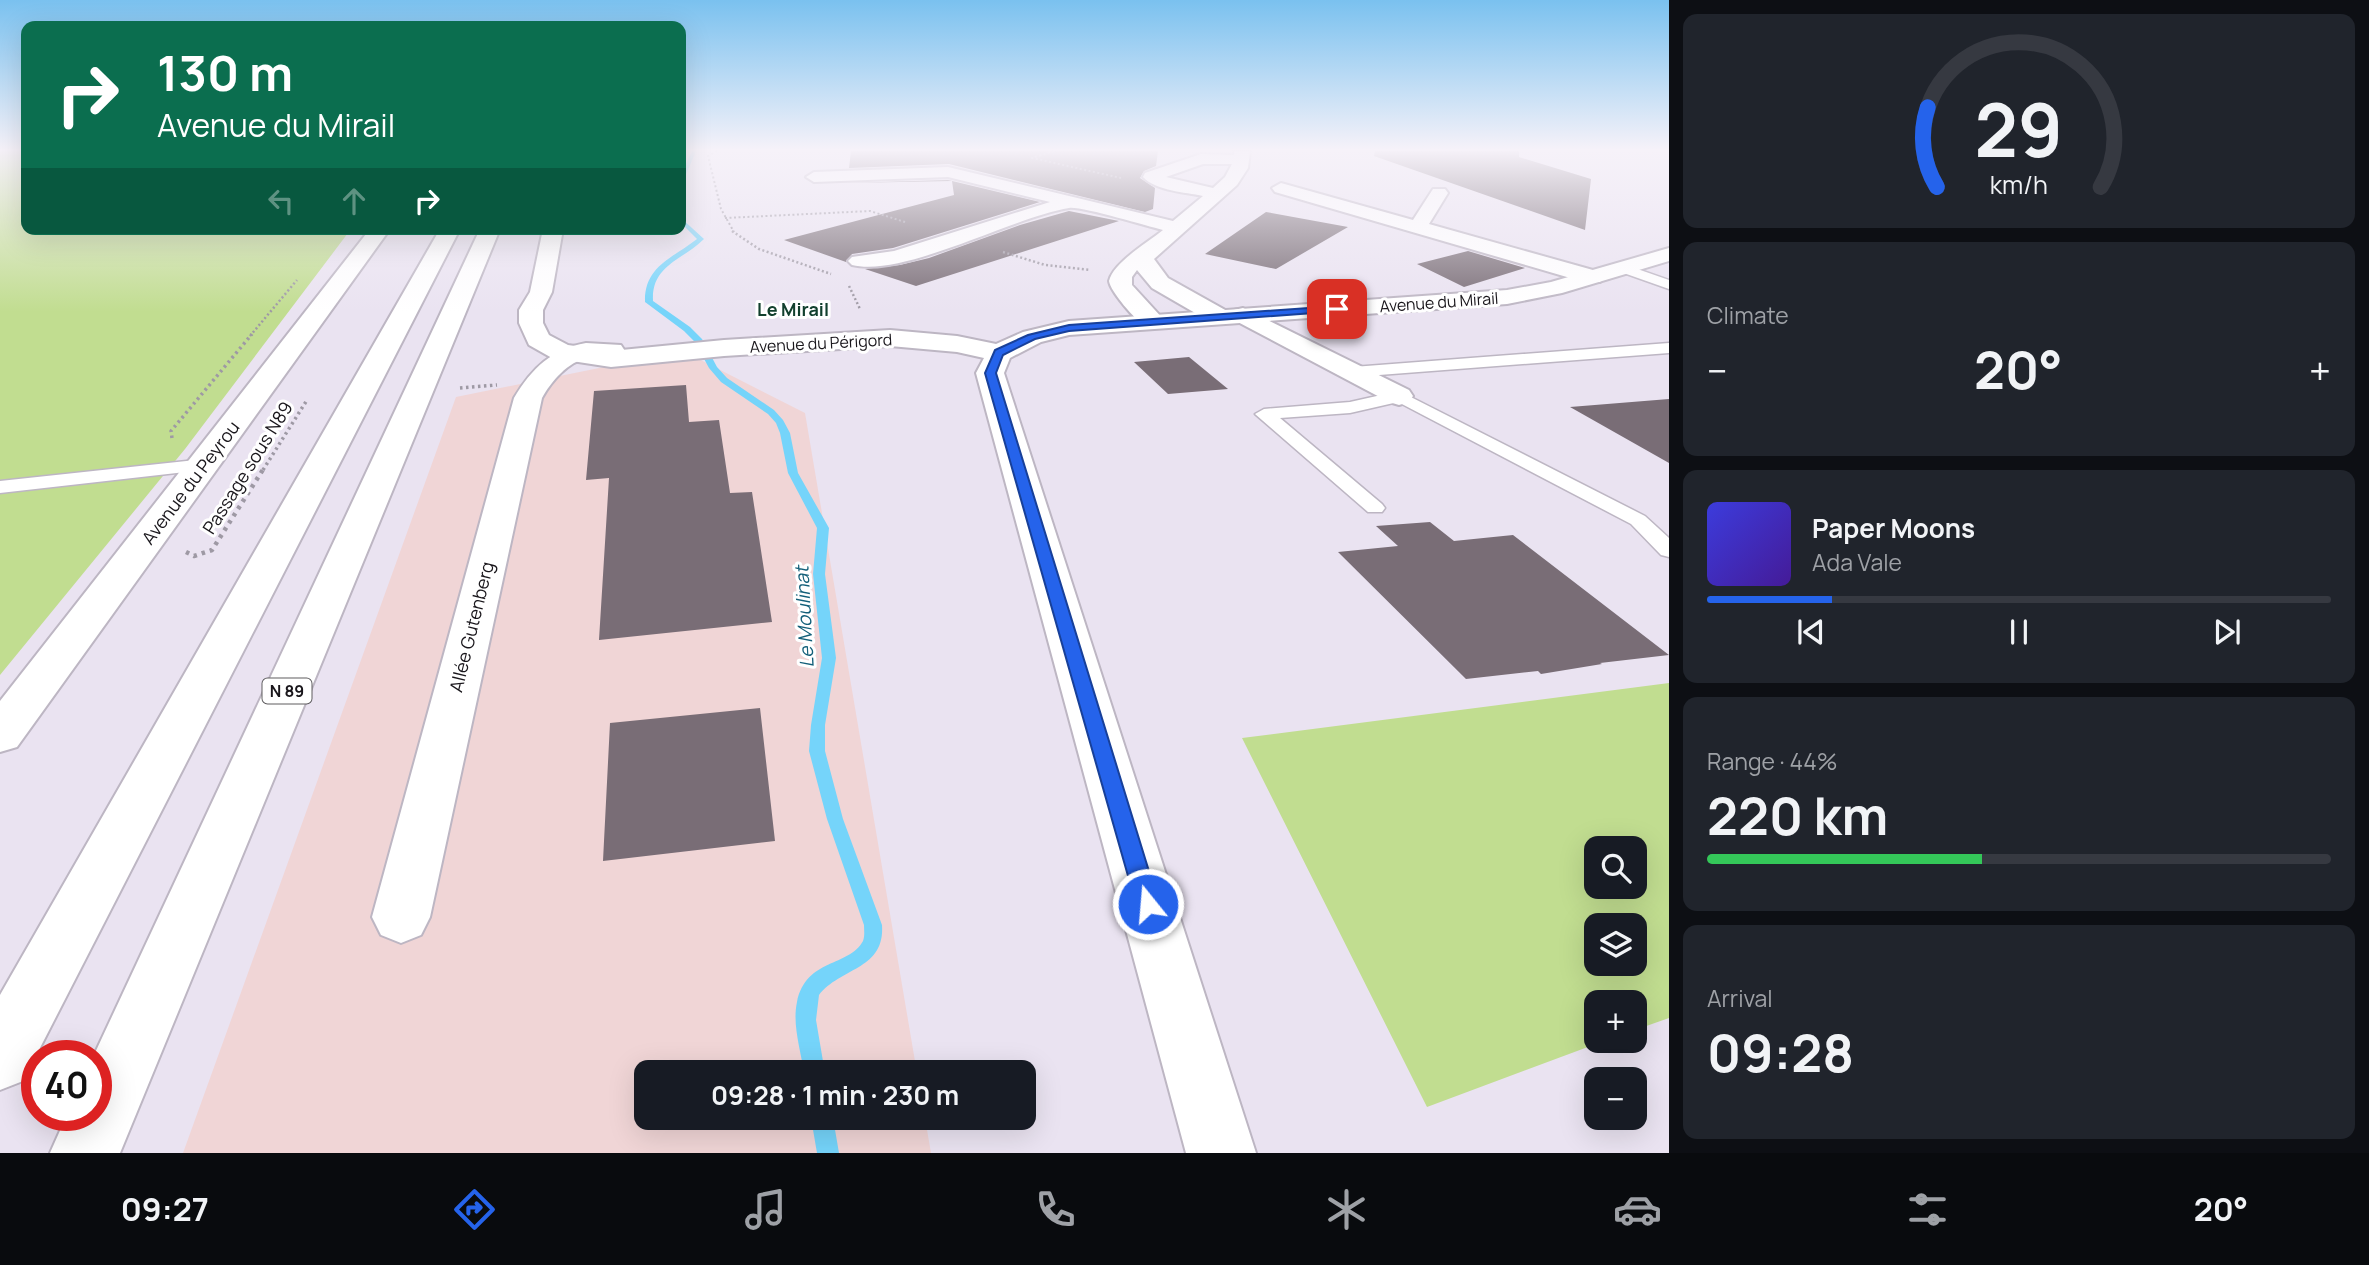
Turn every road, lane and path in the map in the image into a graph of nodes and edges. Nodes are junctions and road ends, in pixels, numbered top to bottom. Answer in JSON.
{"nodes":[{"id":1,"x":721,"y":205,"type":"edge"},
{"id":2,"x":1059,"y":205,"type":"edge"},
{"id":3,"x":1065,"y":205,"type":"edge"},
{"id":4,"x":1204,"y":205,"type":"edge"},
{"id":5,"x":1340,"y":205,"type":"edge"},
{"id":6,"x":1431,"y":205,"type":"edge"},
{"id":7,"x":1418,"y":227,"type":"junction"},
{"id":8,"x":1173,"y":232,"type":"junction"},
{"id":9,"x":376,"y":235,"type":"edge"},
{"id":10,"x":447,"y":235,"type":"edge"},
{"id":11,"x":486,"y":235,"type":"edge"},
{"id":12,"x":553,"y":235,"type":"edge"},
{"id":13,"x":1669,"y":254,"type":"edge"},
{"id":14,"x":1143,"y":258,"type":"junction"},
{"id":15,"x":859,"y":261,"type":"dead end"},
{"id":16,"x":1623,"y":268,"type":"junction"},
{"id":17,"x":838,"y":276,"type":"dead end"},
{"id":18,"x":1592,"y":277,"type":"junction"},
{"id":19,"x":847,"y":282,"type":"dead end"},
{"id":20,"x":1669,"y":285,"type":"edge"},
{"id":21,"x":1231,"y":315,"type":"junction"},
{"id":22,"x":1153,"y":321,"type":"junction"},
{"id":23,"x":874,"y":339,"type":"junction"},
{"id":24,"x":572,"y":345,"type":"junction"},
{"id":25,"x":1669,"y":348,"type":"edge"},
{"id":26,"x":683,"y":351,"type":"junction"},
{"id":27,"x":999,"y":353,"type":"junction"},
{"id":28,"x":1353,"y":372,"type":"junction"},
{"id":29,"x":1399,"y":396,"type":"junction"},
{"id":30,"x":307,"y":400,"type":"dead end"},
{"id":31,"x":205,"y":465,"type":"junction"},
{"id":32,"x":0,"y":487,"type":"edge"},
{"id":33,"x":1375,"y":508,"type":"dead end"},
{"id":34,"x":193,"y":541,"type":"dead end"},
{"id":35,"x":1669,"y":551,"type":"edge"},
{"id":36,"x":0,"y":735,"type":"edge"},
{"id":37,"x":401,"y":917,"type":"dead end"},
{"id":38,"x":0,"y":1058,"type":"edge"},
{"id":39,"x":85,"y":1153,"type":"edge"},
{"id":40,"x":1222,"y":1153,"type":"edge"}],
"edges":[{"from":1,"to":17,"type":"path"},
{"from":2,"to":15,"type":"main road"},
{"from":3,"to":8,"type":"main road"},
{"from":4,"to":8,"type":"main road"},
{"from":5,"to":7,"type":"main road"},
{"from":6,"to":7,"type":"main road"},
{"from":7,"to":18,"type":"main road"},
{"from":8,"to":14,"type":"main road"},
{"from":9,"to":31,"type":"main road","name":"Avenue du Peyrou"},
{"from":10,"to":38,"type":"main road"},
{"from":11,"to":39,"type":"main road","number":"N 89"},
{"from":12,"to":24,"type":"main road","name":"Avenue du Périgord"},
{"from":13,"to":16,"type":"main road","name":"Avenue du Mirail"},
{"from":14,"to":21,"type":"main road"},
{"from":14,"to":22,"type":"main road"},
{"from":16,"to":18,"type":"main road","name":"Avenue du Mirail"},
{"from":16,"to":20,"type":"lane"},
{"from":18,"to":21,"type":"main road","name":"Avenue du Mirail"},
{"from":19,"to":23,"type":"path"},
{"from":21,"to":22,"type":"main road","name":"Avenue du Mirail"},
{"from":21,"to":28,"type":"main road"},
{"from":22,"to":27,"type":"main road","name":"Avenue du Mirail"},
{"from":23,"to":26,"type":"main road","name":"Avenue du Périgord"},
{"from":23,"to":27,"type":"main road","name":"Avenue du Périgord"},
{"from":24,"to":26,"type":"main road","name":"Avenue du Périgord"},
{"from":24,"to":26,"type":"main road","name":"Avenue du Périgord"},
{"from":24,"to":37,"type":"main road","name":"Allée Gutenberg"},
{"from":25,"to":28,"type":"lane"},
{"from":27,"to":40,"type":"main road"},
{"from":28,"to":29,"type":"main road"},
{"from":29,"to":33,"type":"lane"},
{"from":29,"to":35,"type":"lane"},
{"from":30,"to":34,"type":"path","name":"Passage sous N89"},
{"from":31,"to":32,"type":"lane"},
{"from":31,"to":36,"type":"main road","name":"Avenue du Peyrou"}]}
